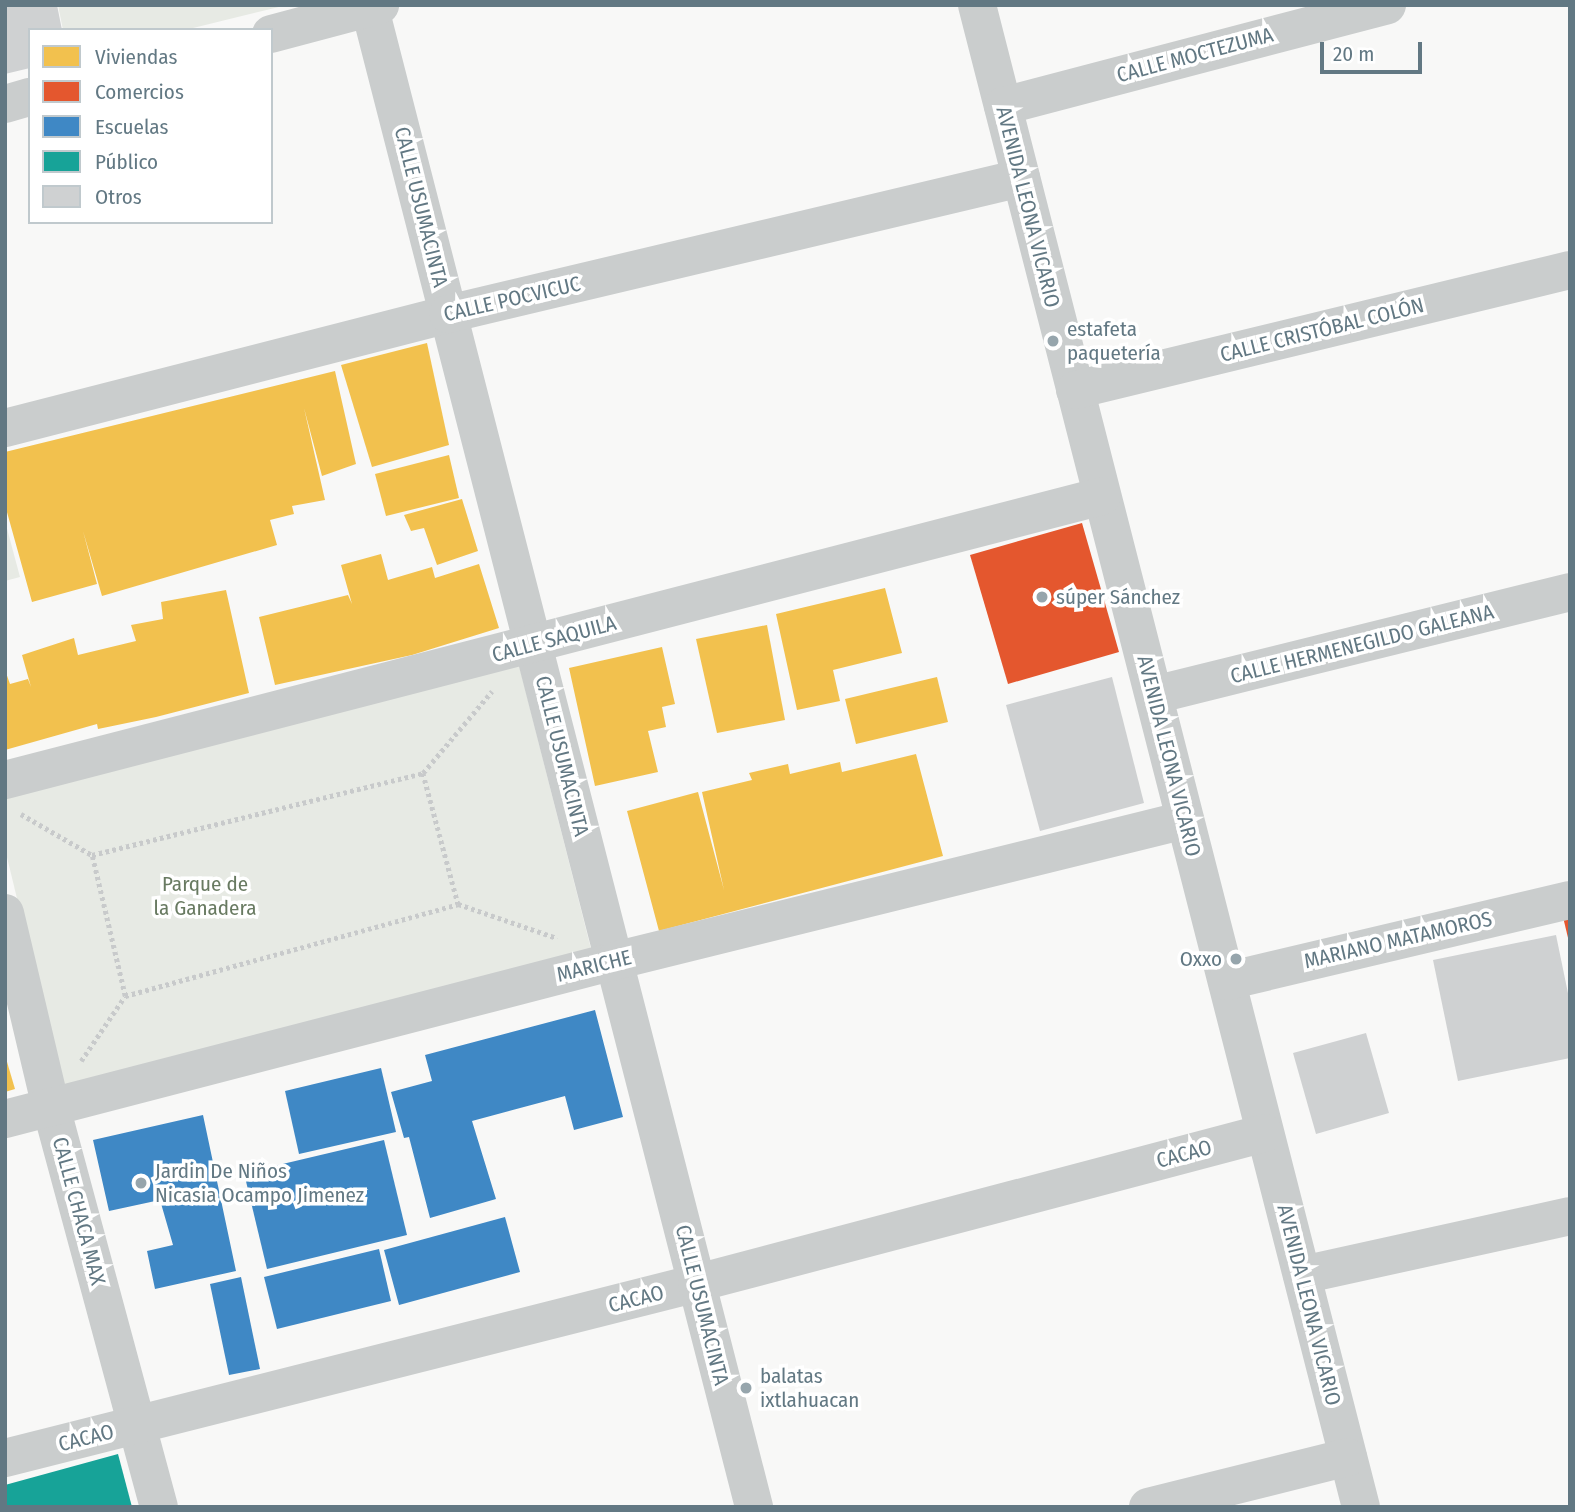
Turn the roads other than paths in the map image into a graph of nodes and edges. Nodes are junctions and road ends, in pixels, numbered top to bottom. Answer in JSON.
{"nodes":[{"id":1,"x":977,"y":5,"type":"edge"},
{"id":2,"x":1387,"y":5,"type":"edge"},
{"id":3,"x":373,"y":6,"type":"edge"},
{"id":4,"x":273,"y":33,"type":"edge"},
{"id":5,"x":28,"y":98,"type":"edge"},
{"id":6,"x":5,"y":104,"type":"edge"},
{"id":7,"x":1003,"y":106,"type":"junction"},
{"id":8,"x":1021,"y":178,"type":"junction"},
{"id":9,"x":1570,"y":270,"type":"edge"},
{"id":10,"x":449,"y":314,"type":"junction"},
{"id":11,"x":1075,"y":390,"type":"junction"},
{"id":12,"x":5,"y":428,"type":"edge"},
{"id":13,"x":1102,"y":496,"type":"junction"},
{"id":14,"x":1570,"y":592,"type":"edge"},
{"id":15,"x":533,"y":644,"type":"junction"},
{"id":16,"x":1154,"y":695,"type":"junction"},
{"id":17,"x":11,"y":795,"type":"edge"},
{"id":18,"x":1185,"y":820,"type":"junction"},
{"id":19,"x":1570,"y":900,"type":"edge"},
{"id":20,"x":5,"y":912,"type":"edge"},
{"id":21,"x":614,"y":961,"type":"junction"},
{"id":22,"x":1227,"y":981,"type":"junction"},
{"id":23,"x":51,"y":1107,"type":"junction"},
{"id":24,"x":5,"y":1119,"type":"edge"},
{"id":25,"x":1265,"y":1133,"type":"junction"},
{"id":26,"x":1570,"y":1216,"type":"edge"},
{"id":27,"x":1302,"y":1275,"type":"junction"},
{"id":28,"x":697,"y":1283,"type":"junction"},
{"id":29,"x":137,"y":1425,"type":"junction"},
{"id":30,"x":1348,"y":1457,"type":"junction"},
{"id":31,"x":5,"y":1458,"type":"edge"},
{"id":32,"x":159,"y":1507,"type":"edge"},
{"id":33,"x":754,"y":1507,"type":"edge"},
{"id":34,"x":1148,"y":1507,"type":"edge"},
{"id":35,"x":1361,"y":1507,"type":"edge"}],
"edges":[{"from":1,"to":7,"type":"street","name":"AVENIDA LEONA VICARIO"},
{"from":2,"to":7,"type":"street","name":"CALLE MOCTEZUMA"},
{"from":3,"to":4,"type":"street"},
{"from":3,"to":10,"type":"street","name":"CALLE USUMACINTA"},
{"from":5,"to":6,"type":"street"},
{"from":7,"to":8,"type":"street","name":"AVENIDA LEONA VICARIO"},
{"from":8,"to":10,"type":"street","name":"CALLE POCVICUC"},
{"from":8,"to":11,"type":"street","name":"AVENIDA LEONA VICARIO"},
{"from":9,"to":11,"type":"street","name":"CALLE CRISTÓBAL COLÓN"},
{"from":10,"to":12,"type":"street","name":"CALLE POCVICUC"},
{"from":10,"to":15,"type":"street","name":"CALLE USUMACINTA"},
{"from":11,"to":13,"type":"street","name":"AVENIDA LEONA VICARIO"},
{"from":13,"to":15,"type":"street","name":"CALLE SAQUILA"},
{"from":13,"to":16,"type":"street","name":"AVENIDA LEONA VICARIO"},
{"from":14,"to":16,"type":"street","name":"CALLE HERMENEGILDO GALEANA"},
{"from":15,"to":17,"type":"street","name":"CALLE SAQUILA"},
{"from":15,"to":21,"type":"street","name":"CALLE USUMACINTA"},
{"from":16,"to":18,"type":"street","name":"AVENIDA LEONA VICARIO"},
{"from":18,"to":21,"type":"street","name":"MARICHE"},
{"from":18,"to":22,"type":"street","name":"AVENIDA LEONA VICARIO"},
{"from":19,"to":22,"type":"street","name":"MARIANO MATAMOROS"},
{"from":20,"to":23,"type":"street","name":"CALLE CHACA MAX"},
{"from":21,"to":23,"type":"street","name":"MARICHE"},
{"from":21,"to":28,"type":"street","name":"CALLE USUMACINTA"},
{"from":22,"to":25,"type":"street","name":"AVENIDA LEONA VICARIO"},
{"from":23,"to":24,"type":"street","name":"MARICHE"},
{"from":23,"to":29,"type":"street","name":"CALLE CHACA MAX"},
{"from":25,"to":27,"type":"street","name":"AVENIDA LEONA VICARIO"},
{"from":25,"to":28,"type":"street","name":"CACAO"},
{"from":26,"to":27,"type":"street"},
{"from":27,"to":30,"type":"street","name":"AVENIDA LEONA VICARIO"},
{"from":28,"to":29,"type":"street","name":"CACAO"},
{"from":28,"to":33,"type":"street","name":"CALLE USUMACINTA"},
{"from":29,"to":31,"type":"street","name":"CACAO"},
{"from":29,"to":32,"type":"street","name":"CALLE CHACA MAX"},
{"from":30,"to":34,"type":"street"},
{"from":30,"to":35,"type":"street","name":"AVENIDA LEONA VICARIO"}]}
